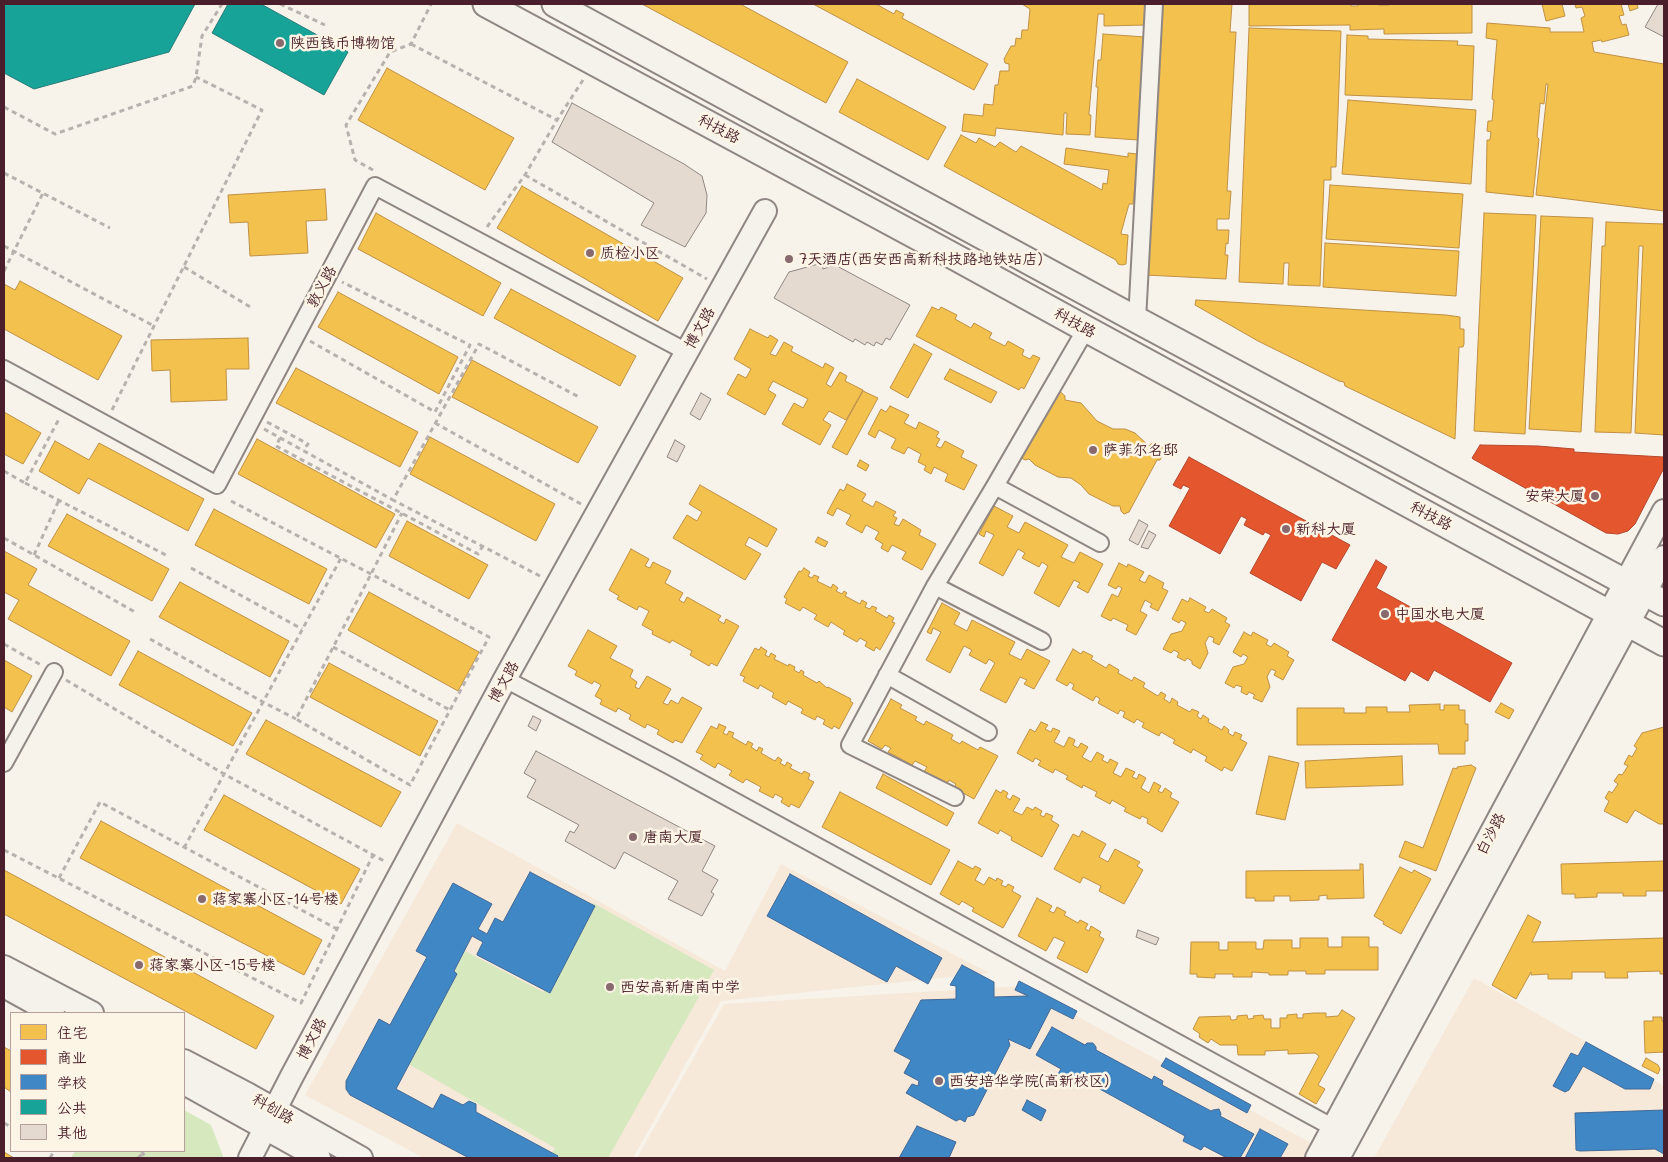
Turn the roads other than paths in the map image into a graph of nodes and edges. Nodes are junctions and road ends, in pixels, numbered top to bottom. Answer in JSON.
{"nodes":[{"id":1,"x":486,"y":4,"type":"edge"},
{"id":2,"x":555,"y":4,"type":"edge"},
{"id":3,"x":1154,"y":4,"type":"edge"},
{"id":4,"x":766,"y":211,"type":"dead end"},
{"id":5,"x":1137,"y":320,"type":"junction"},
{"id":6,"x":1086,"y":329,"type":"junction"},
{"id":7,"x":687,"y":352,"type":"junction"},
{"id":8,"x":4,"y":368,"type":"edge"},
{"id":9,"x":995,"y":486,"type":"junction"},
{"id":10,"x":1664,"y":511,"type":"edge"},
{"id":11,"x":1100,"y":543,"type":"dead end"},
{"id":12,"x":1664,"y":557,"type":"edge"},
{"id":13,"x":935,"y":586,"type":"junction"},
{"id":14,"x":1645,"y":593,"type":"edge"},
{"id":15,"x":1618,"y":618,"type":"junction"},
{"id":16,"x":1042,"y":642,"type":"dead end"},
{"id":17,"x":1664,"y":643,"type":"edge"},
{"id":18,"x":54,"y":672,"type":"road end"},
{"id":19,"x":887,"y":675,"type":"junction"},
{"id":20,"x":505,"y":679,"type":"junction"},
{"id":21,"x":988,"y":732,"type":"dead end"},
{"id":22,"x":4,"y":763,"type":"edge"},
{"id":23,"x":955,"y":797,"type":"dead end"},
{"id":24,"x":4,"y":967,"type":"edge"},
{"id":25,"x":4,"y":986,"type":"edge"},
{"id":26,"x":52,"y":1012,"type":"edge"},
{"id":27,"x":90,"y":1012,"type":"edge"},
{"id":28,"x":185,"y":1062,"type":"edge"},
{"id":29,"x":185,"y":1084,"type":"edge"},
{"id":30,"x":270,"y":1119,"type":"junction"},
{"id":31,"x":1341,"y":1133,"type":"junction"},
{"id":32,"x":250,"y":1158,"type":"edge"},
{"id":33,"x":320,"y":1158,"type":"edge"},
{"id":34,"x":361,"y":1158,"type":"edge"},
{"id":35,"x":1317,"y":1158,"type":"edge"},
{"id":36,"x":1338,"y":1158,"type":"edge"}],
"edges":[{"from":1,"to":6,"type":"main road","name":"科技路"},
{"from":2,"to":5,"type":"main road"},
{"from":3,"to":5,"type":"street"},
{"from":4,"to":7,"type":"street","name":"博文路"},
{"from":5,"to":14,"type":"main road"},
{"from":6,"to":9,"type":"street"},
{"from":6,"to":15,"type":"main road","name":"科技路"},
{"from":7,"to":8,"type":"street","name":"敦义路"},
{"from":7,"to":20,"type":"street","name":"博文路"},
{"from":9,"to":11,"type":"street"},
{"from":9,"to":13,"type":"street"},
{"from":10,"to":14,"type":"street","name":"白沙路"},
{"from":12,"to":14,"type":"street","name":"白沙路"},
{"from":13,"to":16,"type":"street"},
{"from":13,"to":19,"type":"street"},
{"from":14,"to":15,"type":"street","name":"白沙路"},
{"from":15,"to":17,"type":"main road","name":"科技路"},
{"from":15,"to":31,"type":"street","name":"白沙路"},
{"from":18,"to":22,"type":"street"},
{"from":19,"to":21,"type":"street"},
{"from":19,"to":23,"type":"street"},
{"from":20,"to":30,"type":"street","name":"博文路"},
{"from":20,"to":31,"type":"street"},
{"from":24,"to":27,"type":"street"},
{"from":25,"to":26,"type":"street"},
{"from":28,"to":30,"type":"street","name":"科创路"},
{"from":29,"to":30,"type":"street","name":"科创路"},
{"from":30,"to":32,"type":"street","name":"博文路"},
{"from":30,"to":33,"type":"street","name":"科创路"},
{"from":30,"to":34,"type":"street","name":"科创路"},
{"from":31,"to":35,"type":"street","name":"白沙路"},
{"from":31,"to":36,"type":"street","name":"白沙路"}]}
